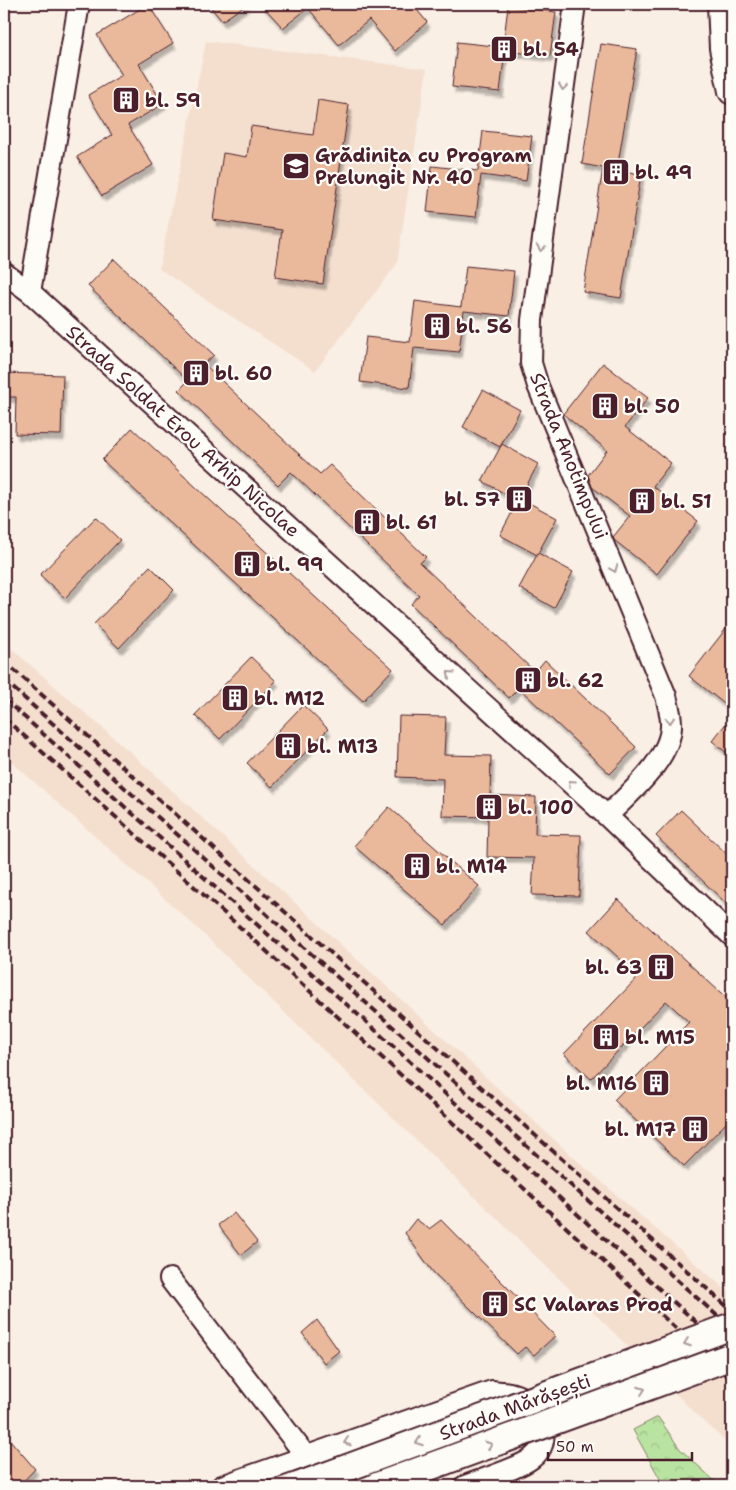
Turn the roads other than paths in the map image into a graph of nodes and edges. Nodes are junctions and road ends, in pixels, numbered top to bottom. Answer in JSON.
{"nodes":[{"id":1,"x":79,"y":4,"type":"edge"},
{"id":2,"x":575,"y":4,"type":"edge"},
{"id":3,"x":721,"y":4,"type":"edge"},
{"id":4,"x":732,"y":91,"type":"edge"},
{"id":5,"x":4,"y":273,"type":"edge"},
{"id":6,"x":30,"y":292,"type":"junction"},
{"id":7,"x":607,"y":816,"type":"junction"},
{"id":8,"x":732,"y":936,"type":"edge"},
{"id":9,"x":170,"y":1279,"type":"dead end"},
{"id":10,"x":732,"y":1326,"type":"edge"},
{"id":11,"x":732,"y":1356,"type":"edge"},
{"id":12,"x":306,"y":1456,"type":"junction"},
{"id":13,"x":222,"y":1486,"type":"edge"},
{"id":14,"x":298,"y":1486,"type":"edge"},
{"id":15,"x":377,"y":1486,"type":"edge"},
{"id":16,"x":465,"y":1486,"type":"edge"}],
"edges":[{"from":1,"to":6,"type":"street"},
{"from":2,"to":7,"type":"street","name":"Strada Anotimpului","one_way":true},
{"from":3,"to":4,"type":"main road"},
{"from":5,"to":6,"type":"street","name":"Strada Soldat Erou Arhip Nicolae"},
{"from":7,"to":6,"type":"street","name":"Strada Soldat Erou Arhip Nicolae","one_way":true},
{"from":7,"to":8,"type":"street","name":"Strada Soldat Erou Arhip Nicolae"},
{"from":9,"to":12,"type":"street"},
{"from":10,"to":14,"type":"main road","name":"Strada Mărășești","one_way":true,"bridge":true},
{"from":15,"to":11,"type":"main road","name":"Strada Mărășești","one_way":true,"bridge":true},
{"from":12,"to":13,"type":"street"},
{"from":16,"to":12,"type":"street","one_way":true}]}
